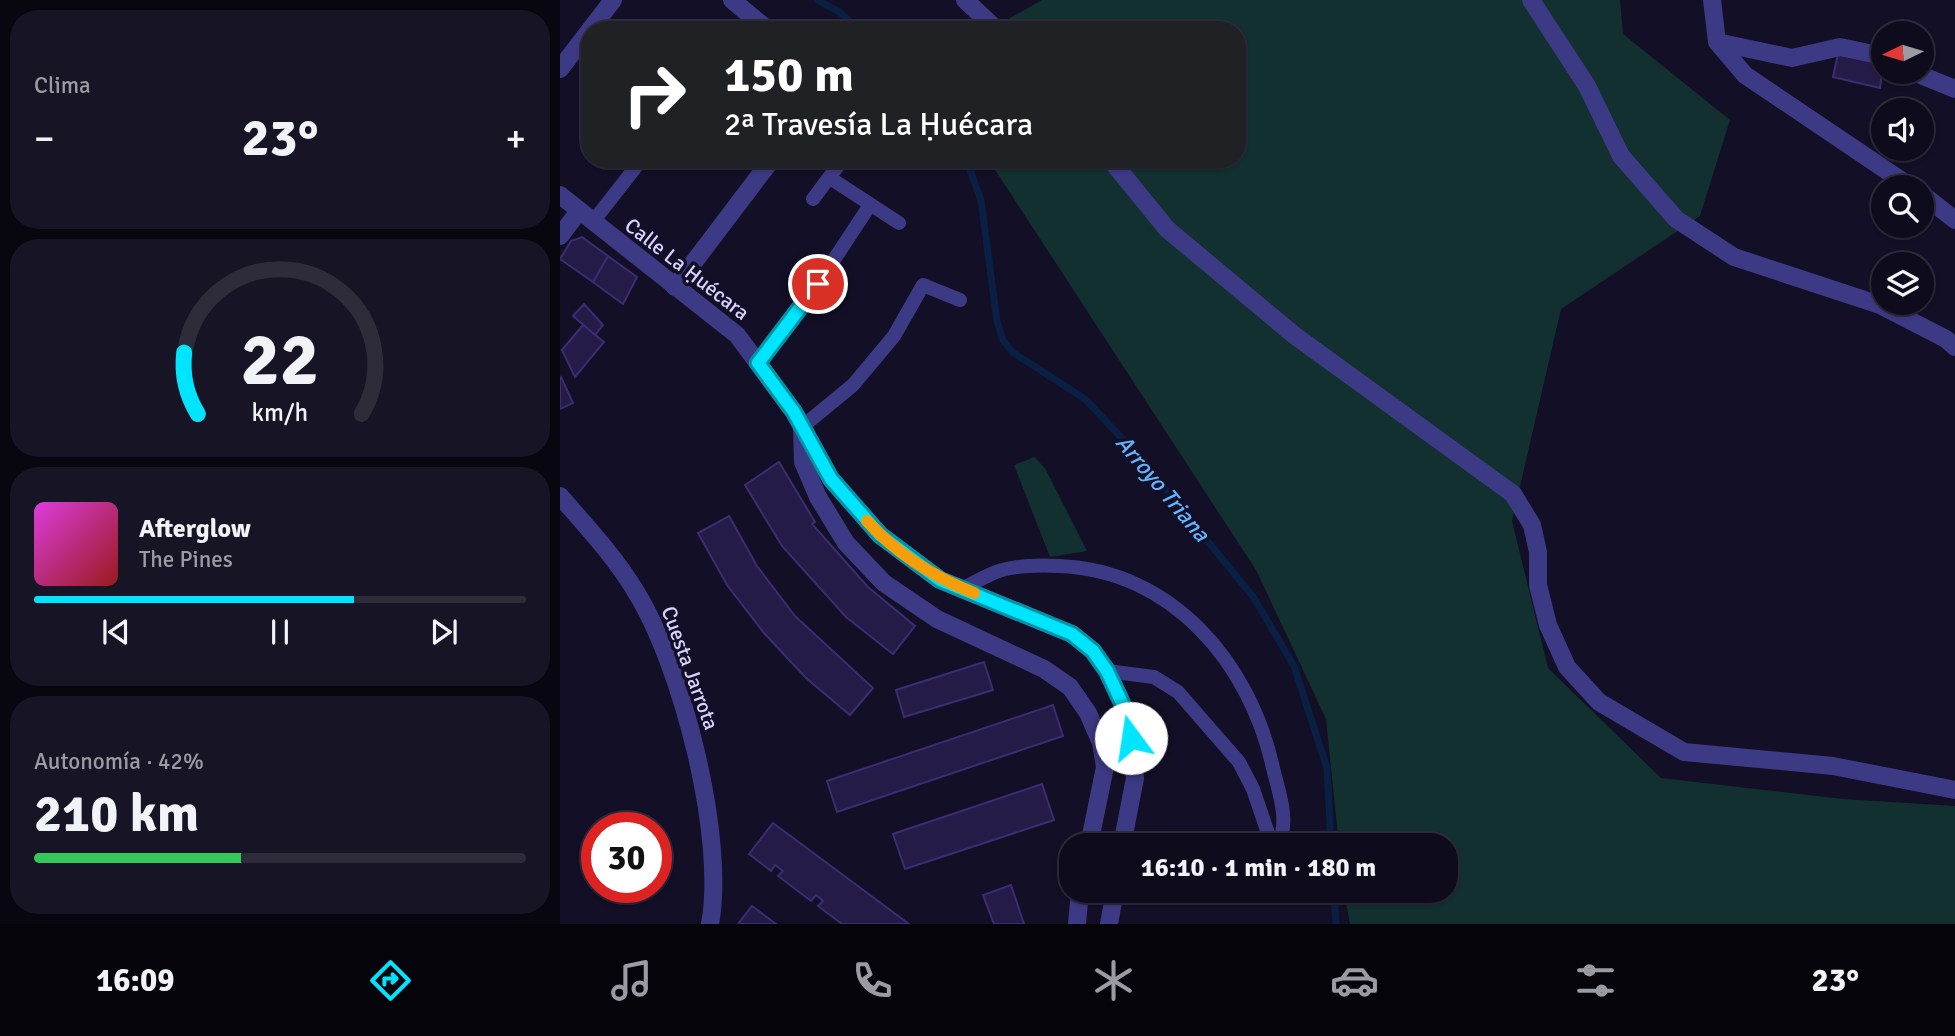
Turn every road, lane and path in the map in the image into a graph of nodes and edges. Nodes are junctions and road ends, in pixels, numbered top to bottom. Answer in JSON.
{"nodes":[{"id":1,"x":613,"y":0,"type":"edge"},
{"id":2,"x":732,"y":0,"type":"edge"},
{"id":3,"x":965,"y":0,"type":"edge"},
{"id":4,"x":1531,"y":0,"type":"edge"},
{"id":5,"x":1712,"y":0,"type":"edge"},
{"id":6,"x":597,"y":21,"type":"edge"},
{"id":7,"x":757,"y":21,"type":"edge"},
{"id":8,"x":987,"y":21,"type":"edge"},
{"id":9,"x":581,"y":42,"type":"edge"},
{"id":10,"x":1717,"y":42,"type":"junction"},
{"id":11,"x":1871,"y":53,"type":"edge"},
{"id":12,"x":560,"y":69,"type":"edge"},
{"id":13,"x":1934,"y":80,"type":"edge"},
{"id":14,"x":1955,"y":89,"type":"edge"},
{"id":15,"x":633,"y":168,"type":"edge"},
{"id":16,"x":765,"y":168,"type":"edge"},
{"id":17,"x":1117,"y":168,"type":"edge"},
{"id":18,"x":1894,"y":175,"type":"edge"},
{"id":19,"x":560,"y":195,"type":"edge"},
{"id":20,"x":813,"y":199,"type":"dead end"},
{"id":21,"x":1934,"y":203,"type":"edge"},
{"id":22,"x":870,"y":205,"type":"junction"},
{"id":23,"x":585,"y":217,"type":"junction"},
{"id":24,"x":1955,"y":220,"type":"edge"},
{"id":25,"x":899,"y":223,"type":"dead end"},
{"id":26,"x":560,"y":236,"type":"edge"},
{"id":27,"x":675,"y":287,"type":"junction"},
{"id":28,"x":960,"y":300,"type":"dead end"},
{"id":29,"x":1955,"y":347,"type":"edge"},
{"id":30,"x":758,"y":363,"type":"junction"},
{"id":31,"x":803,"y":427,"type":"junction"},
{"id":32,"x":560,"y":496,"type":"edge"},
{"id":33,"x":962,"y":589,"type":"junction"},
{"id":34,"x":1107,"y":671,"type":"junction"},
{"id":35,"x":1955,"y":790,"type":"edge"},
{"id":36,"x":1091,"y":833,"type":"edge"},
{"id":37,"x":1124,"y":833,"type":"edge"},
{"id":38,"x":1079,"y":903,"type":"edge"},
{"id":39,"x":1113,"y":903,"type":"edge"},
{"id":40,"x":710,"y":924,"type":"edge"},
{"id":41,"x":1077,"y":924,"type":"edge"},
{"id":42,"x":1109,"y":924,"type":"edge"}],
"edges":[{"from":1,"to":6,"type":"street"},
{"from":2,"to":7,"type":"street"},
{"from":3,"to":8,"type":"street"},
{"from":4,"to":29,"type":"street"},
{"from":5,"to":10,"type":"street"},
{"from":9,"to":12,"type":"street"},
{"from":10,"to":11,"type":"street"},
{"from":10,"to":18,"type":"street"},
{"from":13,"to":14,"type":"street"},
{"from":15,"to":23,"type":"lane"},
{"from":16,"to":27,"type":"street"},
{"from":17,"to":35,"type":"street"},
{"from":19,"to":23,"type":"street","name":"Calle La Ḥuécara"},
{"from":20,"to":22,"type":"lane"},
{"from":21,"to":24,"type":"street"},
{"from":22,"to":25,"type":"lane"},
{"from":22,"to":30,"type":"lane"},
{"from":23,"to":26,"type":"street"},
{"from":23,"to":27,"type":"street","name":"Calle La Ḥuécara"},
{"from":27,"to":30,"type":"street","name":"Calle La Ḥuécara"},
{"from":28,"to":31,"type":"lane"},
{"from":30,"to":31,"type":"street","name":"Calle La Ḥuécara"},
{"from":31,"to":33,"type":"street","name":"Calle La Ḥuécara"},
{"from":31,"to":36,"type":"street"},
{"from":32,"to":40,"type":"street","name":"Cuesta Jarrota"},
{"from":33,"to":34,"type":"street","name":"Calle La Ḥuécara"},
{"from":33,"to":34,"type":"lane"},
{"from":34,"to":37,"type":"street","name":"Calle La Ḥuécara"},
{"from":38,"to":41,"type":"street"},
{"from":39,"to":42,"type":"street"}]}
